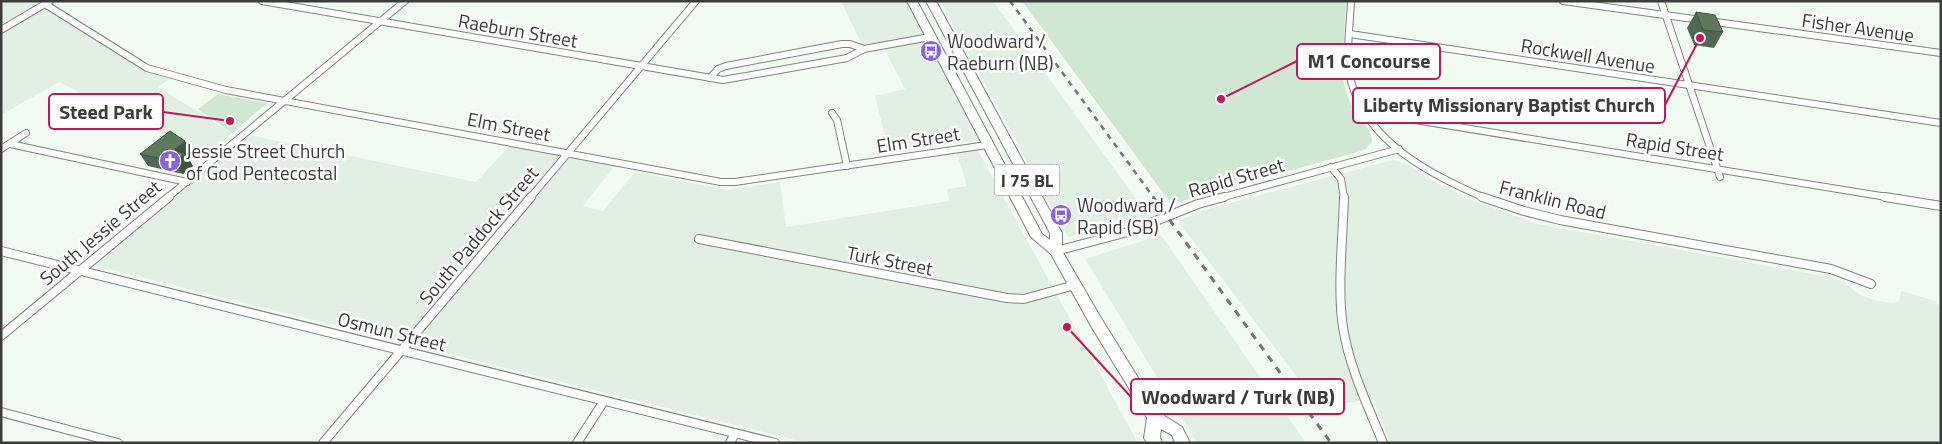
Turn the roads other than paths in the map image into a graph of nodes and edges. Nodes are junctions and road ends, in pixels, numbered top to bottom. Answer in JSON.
{"nodes":[{"id":1,"x":262,"y":1,"type":"edge"},
{"id":2,"x":405,"y":1,"type":"edge"},
{"id":3,"x":696,"y":1,"type":"edge"},
{"id":4,"x":912,"y":1,"type":"edge"},
{"id":5,"x":923,"y":1,"type":"edge"},
{"id":6,"x":931,"y":1,"type":"edge"},
{"id":7,"x":1351,"y":1,"type":"edge"},
{"id":8,"x":1563,"y":1,"type":"edge"},
{"id":9,"x":1661,"y":1,"type":"edge"},
{"id":10,"x":47,"y":3,"type":"edge"},
{"id":11,"x":938,"y":13,"type":"junction"},
{"id":12,"x":1666,"y":16,"type":"junction"},
{"id":13,"x":381,"y":22,"type":"junction"},
{"id":14,"x":1,"y":30,"type":"edge"},
{"id":15,"x":1350,"y":34,"type":"junction"},
{"id":16,"x":930,"y":37,"type":"junction"},
{"id":17,"x":864,"y":50,"type":"junction"},
{"id":18,"x":1941,"y":54,"type":"edge"},
{"id":19,"x":642,"y":66,"type":"junction"},
{"id":20,"x":969,"y":72,"type":"junction"},
{"id":21,"x":710,"y":78,"type":"junction"},
{"id":22,"x":1689,"y":85,"type":"junction"},
{"id":23,"x":285,"y":100,"type":"junction"},
{"id":24,"x":832,"y":113,"type":"dead end"},
{"id":25,"x":1403,"y":118,"type":"dead end"},
{"id":26,"x":1941,"y":123,"type":"edge"},
{"id":27,"x":26,"y":133,"type":"dead end"},
{"id":28,"x":10,"y":144,"type":"junction"},
{"id":29,"x":987,"y":145,"type":"junction"},
{"id":30,"x":1399,"y":148,"type":"junction"},
{"id":31,"x":1,"y":149,"type":"edge"},
{"id":32,"x":568,"y":153,"type":"junction"},
{"id":33,"x":847,"y":166,"type":"junction"},
{"id":34,"x":1331,"y":167,"type":"junction"},
{"id":35,"x":1718,"y":170,"type":"junction"},
{"id":36,"x":1720,"y":178,"type":"dead end"},
{"id":37,"x":187,"y":182,"type":"junction"},
{"id":38,"x":1941,"y":206,"type":"edge"},
{"id":39,"x":699,"y":240,"type":"dead end"},
{"id":40,"x":1,"y":250,"type":"edge"},
{"id":41,"x":1056,"y":251,"type":"junction"},
{"id":42,"x":80,"y":270,"type":"junction"},
{"id":43,"x":1871,"y":284,"type":"dead end"},
{"id":44,"x":1075,"y":285,"type":"junction"},
{"id":45,"x":1,"y":336,"type":"edge"},
{"id":46,"x":402,"y":350,"type":"junction"},
{"id":47,"x":604,"y":401,"type":"junction"},
{"id":48,"x":1,"y":412,"type":"edge"},
{"id":49,"x":1155,"y":417,"type":"junction"},
{"id":50,"x":735,"y":433,"type":"junction"},
{"id":51,"x":118,"y":443,"type":"edge"},
{"id":52,"x":323,"y":443,"type":"edge"},
{"id":53,"x":578,"y":443,"type":"edge"},
{"id":54,"x":730,"y":443,"type":"edge"},
{"id":55,"x":775,"y":443,"type":"edge"},
{"id":56,"x":1155,"y":443,"type":"edge"},
{"id":57,"x":1183,"y":443,"type":"edge"},
{"id":58,"x":1383,"y":443,"type":"edge"}],
"edges":[{"from":1,"to":13,"type":"street","name":"Raeburn Street"},
{"from":2,"to":13,"type":"street","name":"South Jessie Street"},
{"from":3,"to":19,"type":"street","name":"South Paddock Street"},
{"from":4,"to":16,"type":"main road","number":"I 75 BL"},
{"from":5,"to":11,"type":"main road"},
{"from":6,"to":11,"type":"main road","number":"I 75 BL"},
{"from":7,"to":15,"type":"street","name":"Franklin Road"},
{"from":8,"to":12,"type":"street","name":"Fisher Avenue"},
{"from":9,"to":12,"type":"street"},
{"from":10,"to":14,"type":"street"},
{"from":10,"to":23,"type":"street","name":"Elm Street"},
{"from":11,"to":20,"type":"main road","number":"I 75 BL"},
{"from":12,"to":18,"type":"street","name":"Fisher Avenue"},
{"from":12,"to":22,"type":"street"},
{"from":13,"to":19,"type":"street","name":"Raeburn Street"},
{"from":13,"to":23,"type":"street","name":"South Jessie Street"},
{"from":15,"to":22,"type":"street","name":"Rockwell Avenue"},
{"from":15,"to":30,"type":"street","name":"Franklin Road"},
{"from":16,"to":17,"type":"street","name":"Raeburn Street"},
{"from":16,"to":20,"type":"main road"},
{"from":16,"to":29,"type":"main road","number":"I 75 BL"},
{"from":17,"to":21,"type":"street","name":"Raeburn Street"},
{"from":17,"to":21,"type":"street","name":"Raeburn Street"},
{"from":19,"to":21,"type":"street","name":"Raeburn Street"},
{"from":19,"to":32,"type":"street","name":"South Paddock Street"},
{"from":20,"to":41,"type":"main road","number":"I 75 BL"},
{"from":22,"to":26,"type":"street","name":"Rockwell Avenue"},
{"from":22,"to":35,"type":"street"},
{"from":23,"to":32,"type":"street","name":"Elm Street"},
{"from":23,"to":37,"type":"street","name":"South Jessie Street"},
{"from":24,"to":33,"type":"street"},
{"from":25,"to":35,"type":"street","name":"Rapid Street"},
{"from":27,"to":28,"type":"street"},
{"from":28,"to":31,"type":"street"},
{"from":28,"to":37,"type":"street"},
{"from":29,"to":33,"type":"street","name":"Elm Street"},
{"from":29,"to":41,"type":"main road","number":"I 75 BL"},
{"from":30,"to":34,"type":"street","name":"Rapid Street"},
{"from":30,"to":43,"type":"street","name":"Franklin Road"},
{"from":32,"to":33,"type":"street","name":"Elm Street"},
{"from":32,"to":46,"type":"street","name":"South Paddock Street"},
{"from":34,"to":41,"type":"street","name":"Rapid Street"},
{"from":34,"to":58,"type":"street"},
{"from":35,"to":36,"type":"street"},
{"from":35,"to":38,"type":"street","name":"Rapid Street"},
{"from":37,"to":42,"type":"street","name":"South Jessie Street"},
{"from":39,"to":44,"type":"street","name":"Turk Street"},
{"from":40,"to":42,"type":"street","name":"Osmun Street"},
{"from":41,"to":44,"type":"main road","number":"I 75 BL"},
{"from":42,"to":45,"type":"street","name":"South Jessie Street"},
{"from":42,"to":46,"type":"street","name":"Osmun Street"},
{"from":44,"to":49,"type":"main road","number":"I 75 BL"},
{"from":46,"to":47,"type":"street","name":"Osmun Street"},
{"from":46,"to":52,"type":"street","name":"South Paddock Street"},
{"from":47,"to":50,"type":"street","name":"Osmun Street"},
{"from":47,"to":53,"type":"street"},
{"from":48,"to":51,"type":"street"},
{"from":49,"to":56,"type":"main road"},
{"from":49,"to":57,"type":"main road","number":"I 75 BL"},
{"from":50,"to":54,"type":"street"},
{"from":50,"to":55,"type":"street","name":"Osmun Street"}]}
